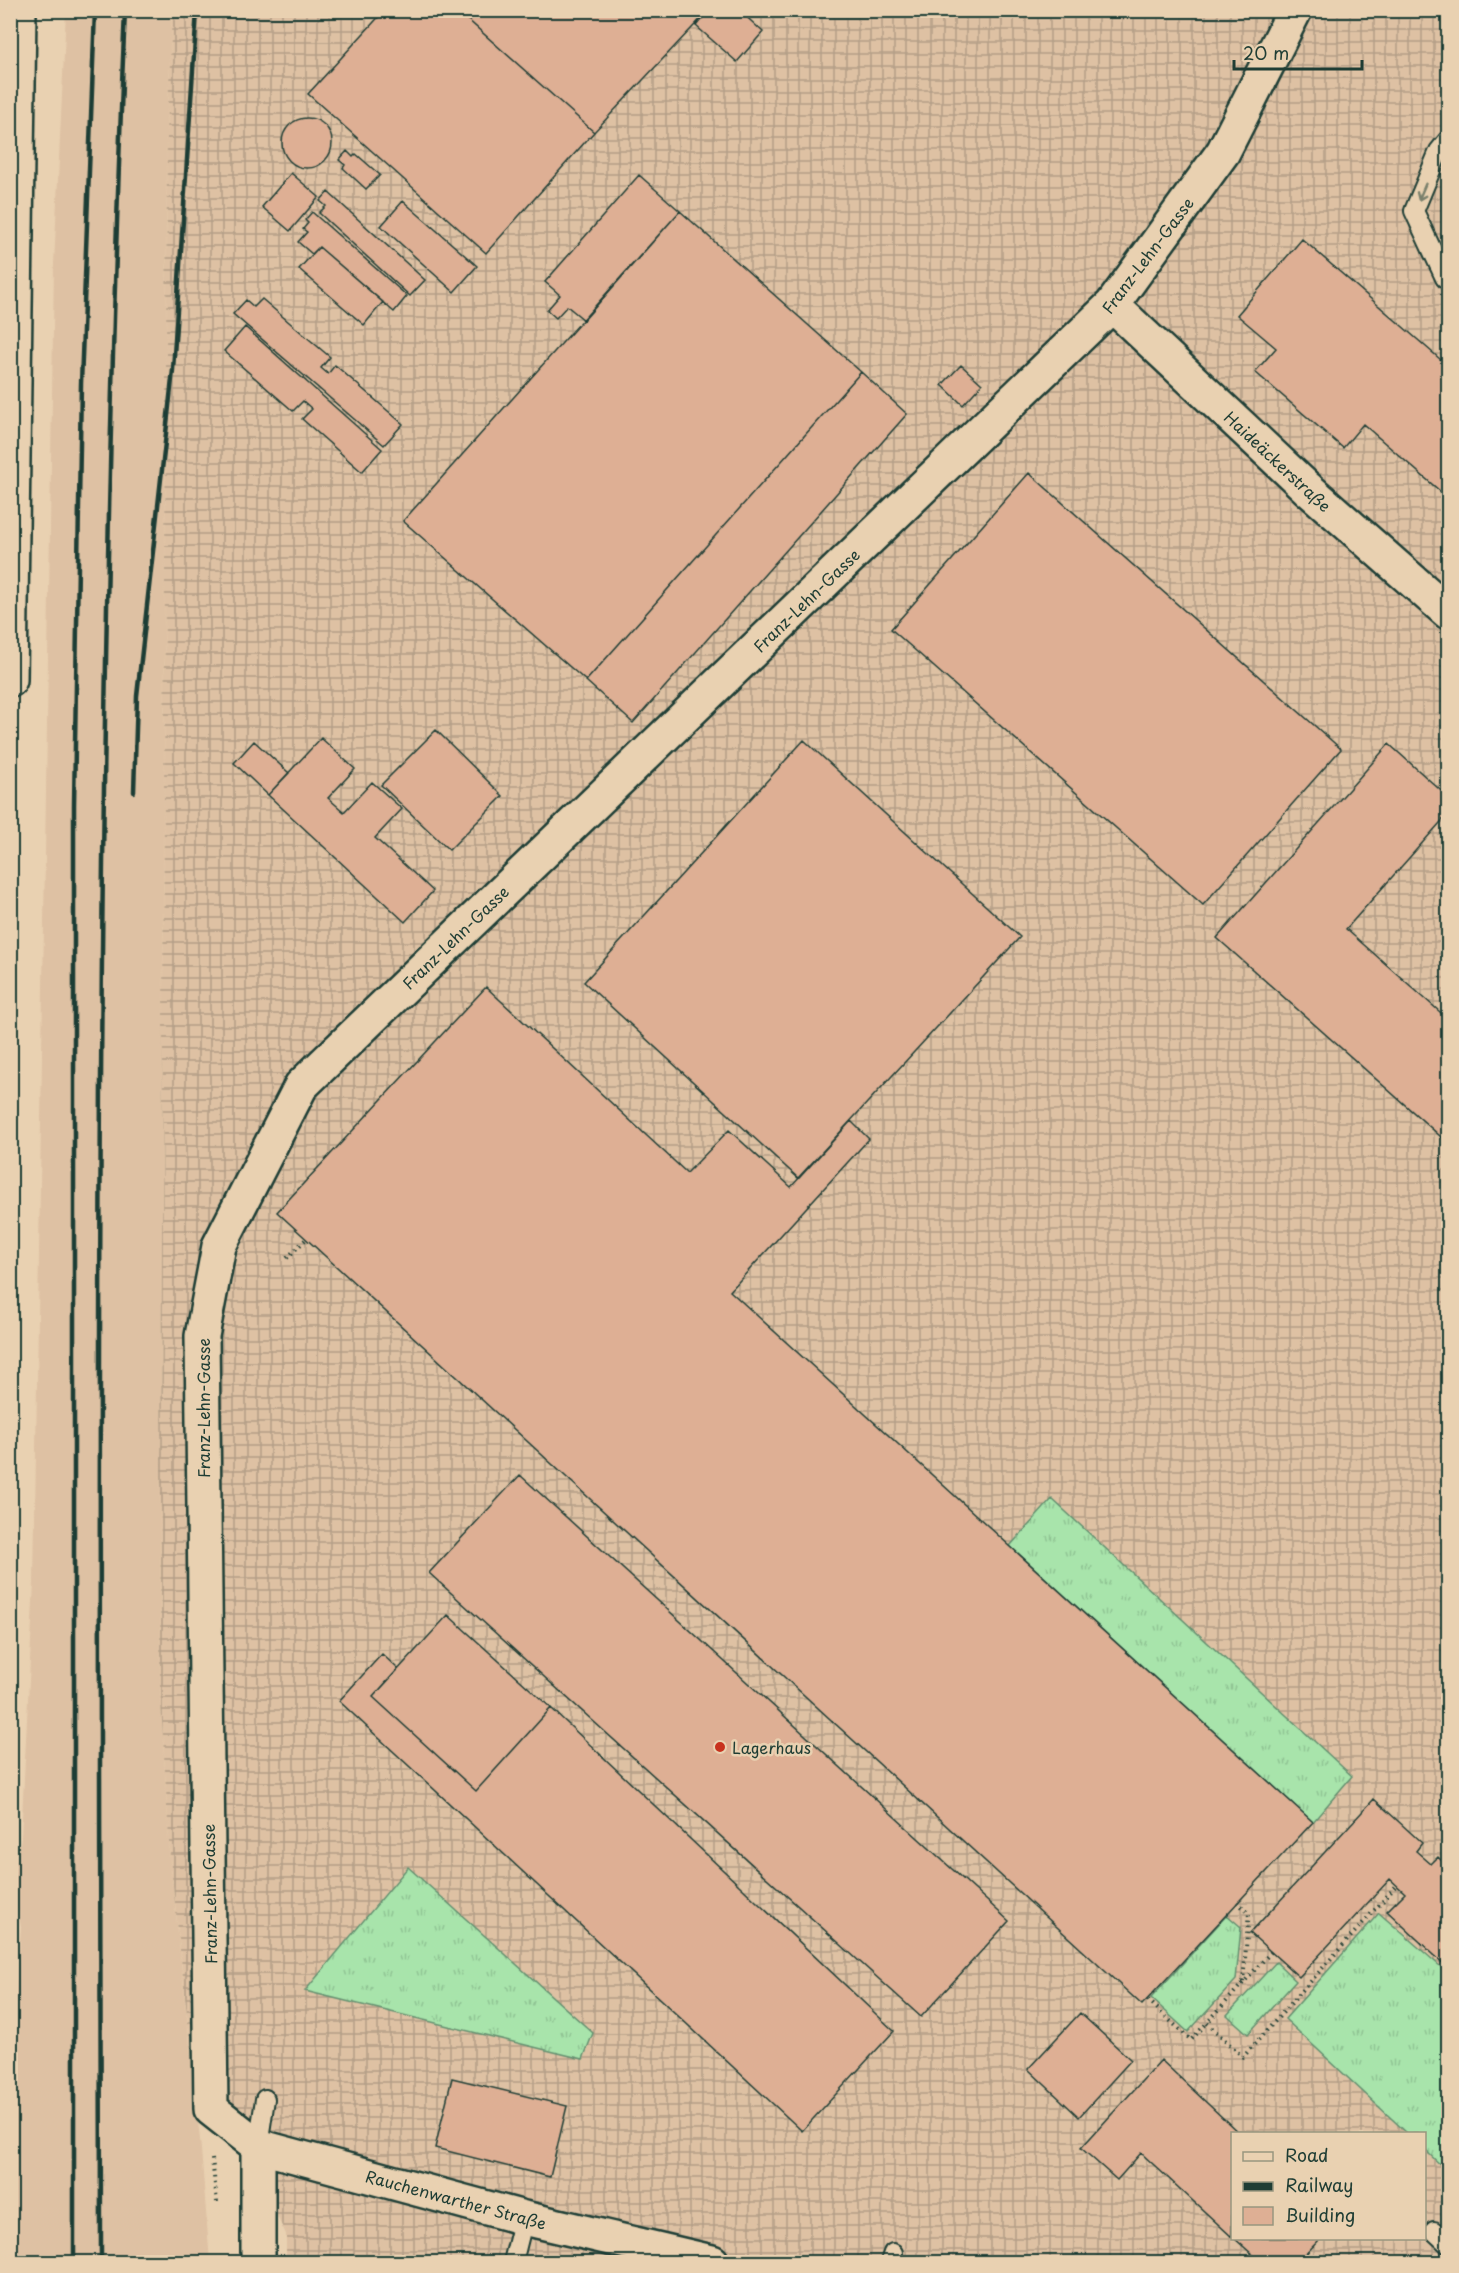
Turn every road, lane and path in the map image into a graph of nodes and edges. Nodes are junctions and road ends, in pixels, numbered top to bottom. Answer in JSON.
{"nodes":[{"id":1,"x":19,"y":10,"type":"edge"},
{"id":2,"x":1295,"y":10,"type":"edge"},
{"id":3,"x":1449,"y":140,"type":"edge"},
{"id":4,"x":1449,"y":281,"type":"edge"},
{"id":5,"x":1112,"y":305,"type":"junction"},
{"id":6,"x":1449,"y":612,"type":"edge"},
{"id":7,"x":10,"y":680,"type":"edge"},
{"id":8,"x":306,"y":1239,"type":"dead end"},
{"id":9,"x":287,"y":1258,"type":"dead end"},
{"id":10,"x":1397,"y":1885,"type":"dead end"},
{"id":11,"x":1237,"y":1902,"type":"dead end"},
{"id":12,"x":1270,"y":1952,"type":"dead end"},
{"id":13,"x":1244,"y":1982,"type":"junction"},
{"id":14,"x":1148,"y":2000,"type":"dead end"},
{"id":15,"x":1207,"y":2023,"type":"junction"},
{"id":16,"x":265,"y":2099,"type":"dead end"},
{"id":17,"x":211,"y":2109,"type":"junction"},
{"id":18,"x":258,"y":2146,"type":"junction"},
{"id":19,"x":217,"y":2205,"type":"dead end"},
{"id":20,"x":524,"y":2218,"type":"junction"},
{"id":21,"x":1434,"y":2231,"type":"dead end"},
{"id":22,"x":1449,"y":2244,"type":"edge"},
{"id":23,"x":676,"y":2258,"type":"edge"},
{"id":24,"x":258,"y":2262,"type":"edge"},
{"id":25,"x":513,"y":2262,"type":"edge"},
{"id":26,"x":712,"y":2262,"type":"edge"}],
"edges":[{"from":1,"to":7,"type":"street"},
{"from":2,"to":5,"type":"street","name":"Franz-Lehn-Gasse"},
{"from":3,"to":4,"type":"lane","one_way":true},
{"from":5,"to":6,"type":"street","name":"Haideäckerstraße"},
{"from":5,"to":17,"type":"street","name":"Franz-Lehn-Gasse"},
{"from":8,"to":9,"type":"path"},
{"from":10,"to":15,"type":"path"},
{"from":11,"to":13,"type":"path"},
{"from":12,"to":13,"type":"path"},
{"from":13,"to":15,"type":"path"},
{"from":14,"to":15,"type":"path"},
{"from":16,"to":18,"type":"lane"},
{"from":17,"to":18,"type":"street","name":"Rauchenwarther Straße"},
{"from":17,"to":19,"type":"path"},
{"from":18,"to":20,"type":"street","name":"Rauchenwarther Straße"},
{"from":18,"to":24,"type":"street"},
{"from":20,"to":23,"type":"street","name":"Rauchenwarther Straße"},
{"from":20,"to":25,"type":"lane"},
{"from":21,"to":22,"type":"lane"},
{"from":23,"to":26,"type":"street","name":"Rauchenwarther Straße"}]}
